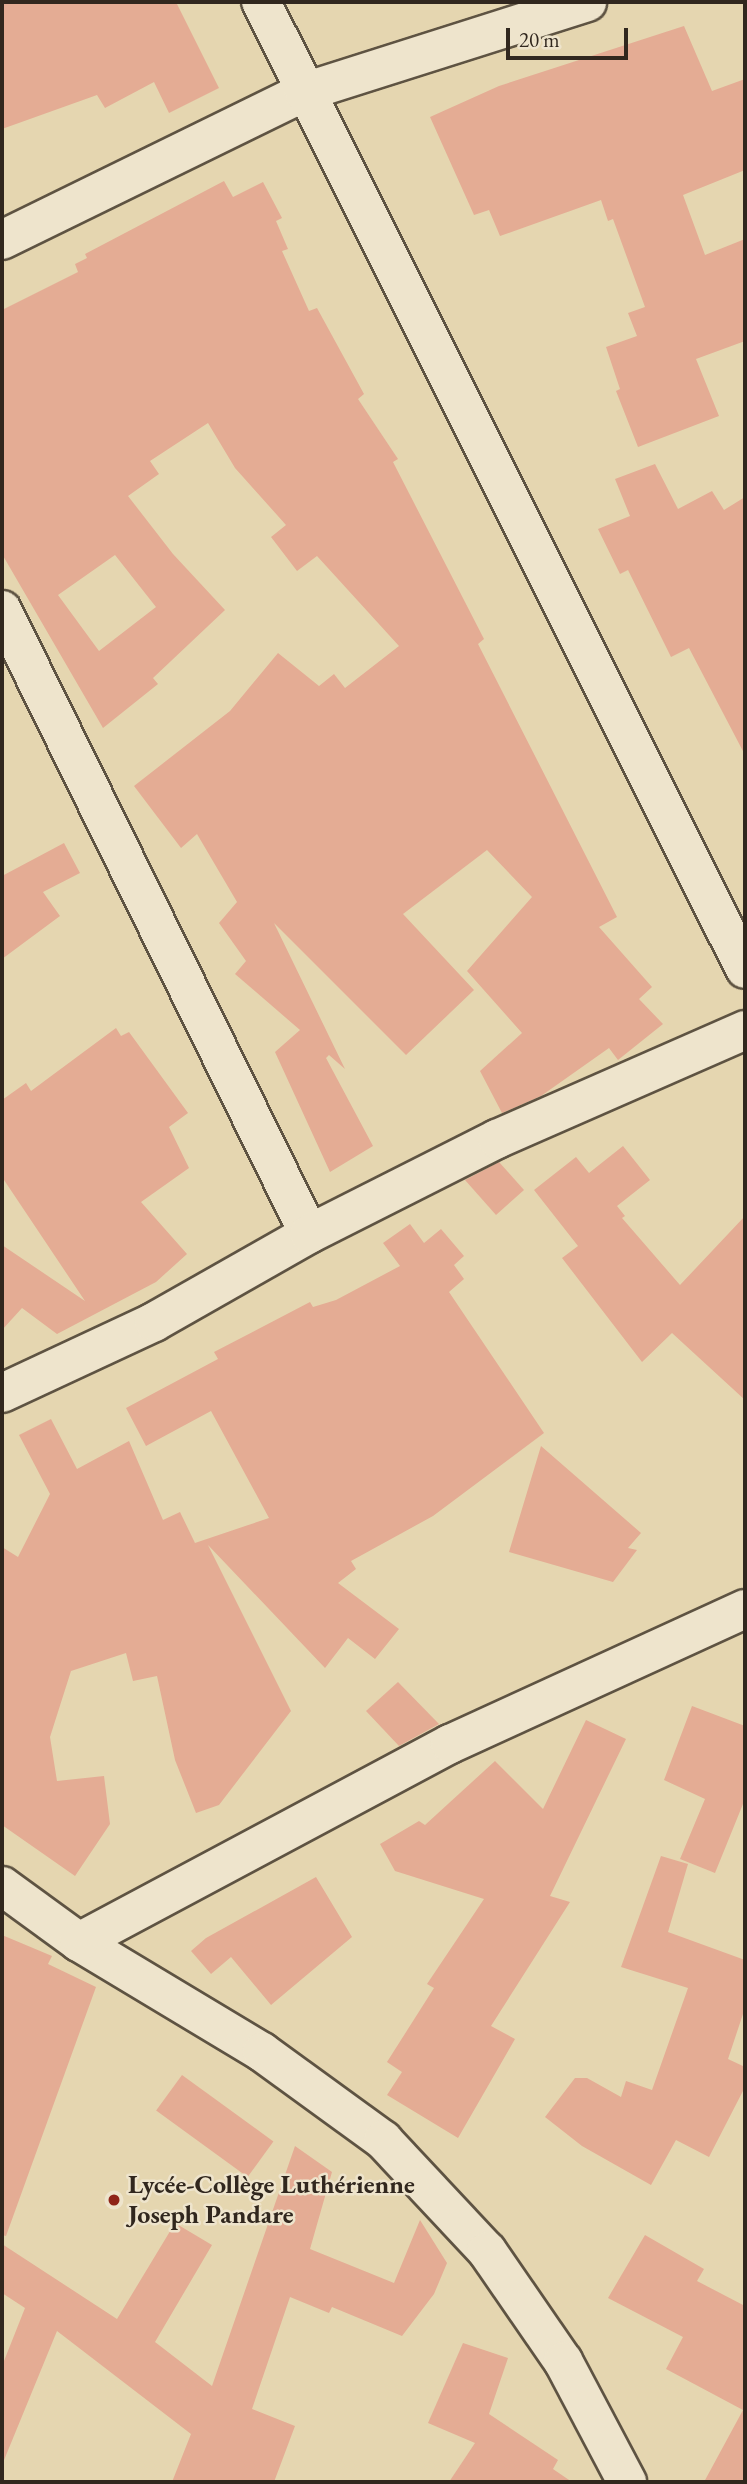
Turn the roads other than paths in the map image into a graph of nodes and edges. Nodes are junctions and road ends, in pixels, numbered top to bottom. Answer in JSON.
{"nodes":[{"id":1,"x":261,"y":2,"type":"edge"},
{"id":2,"x":587,"y":2,"type":"edge"},
{"id":3,"x":304,"y":92,"type":"junction"},
{"id":4,"x":2,"y":240,"type":"edge"},
{"id":5,"x":2,"y":610,"type":"edge"},
{"id":6,"x":745,"y":969,"type":"edge"},
{"id":7,"x":745,"y":1030,"type":"edge"},
{"id":8,"x":309,"y":1234,"type":"junction"},
{"id":9,"x":2,"y":1393,"type":"edge"},
{"id":10,"x":745,"y":1609,"type":"edge"},
{"id":11,"x":2,"y":1886,"type":"edge"},
{"id":12,"x":79,"y":1942,"type":"junction"},
{"id":13,"x":627,"y":2482,"type":"edge"}],
"edges":[{"from":1,"to":3,"type":"street"},
{"from":2,"to":3,"type":"street"},
{"from":3,"to":4,"type":"street"},
{"from":3,"to":6,"type":"street"},
{"from":5,"to":8,"type":"street"},
{"from":7,"to":8,"type":"street"},
{"from":8,"to":9,"type":"street"},
{"from":10,"to":12,"type":"street"},
{"from":11,"to":12,"type":"street"},
{"from":12,"to":13,"type":"street"}]}
